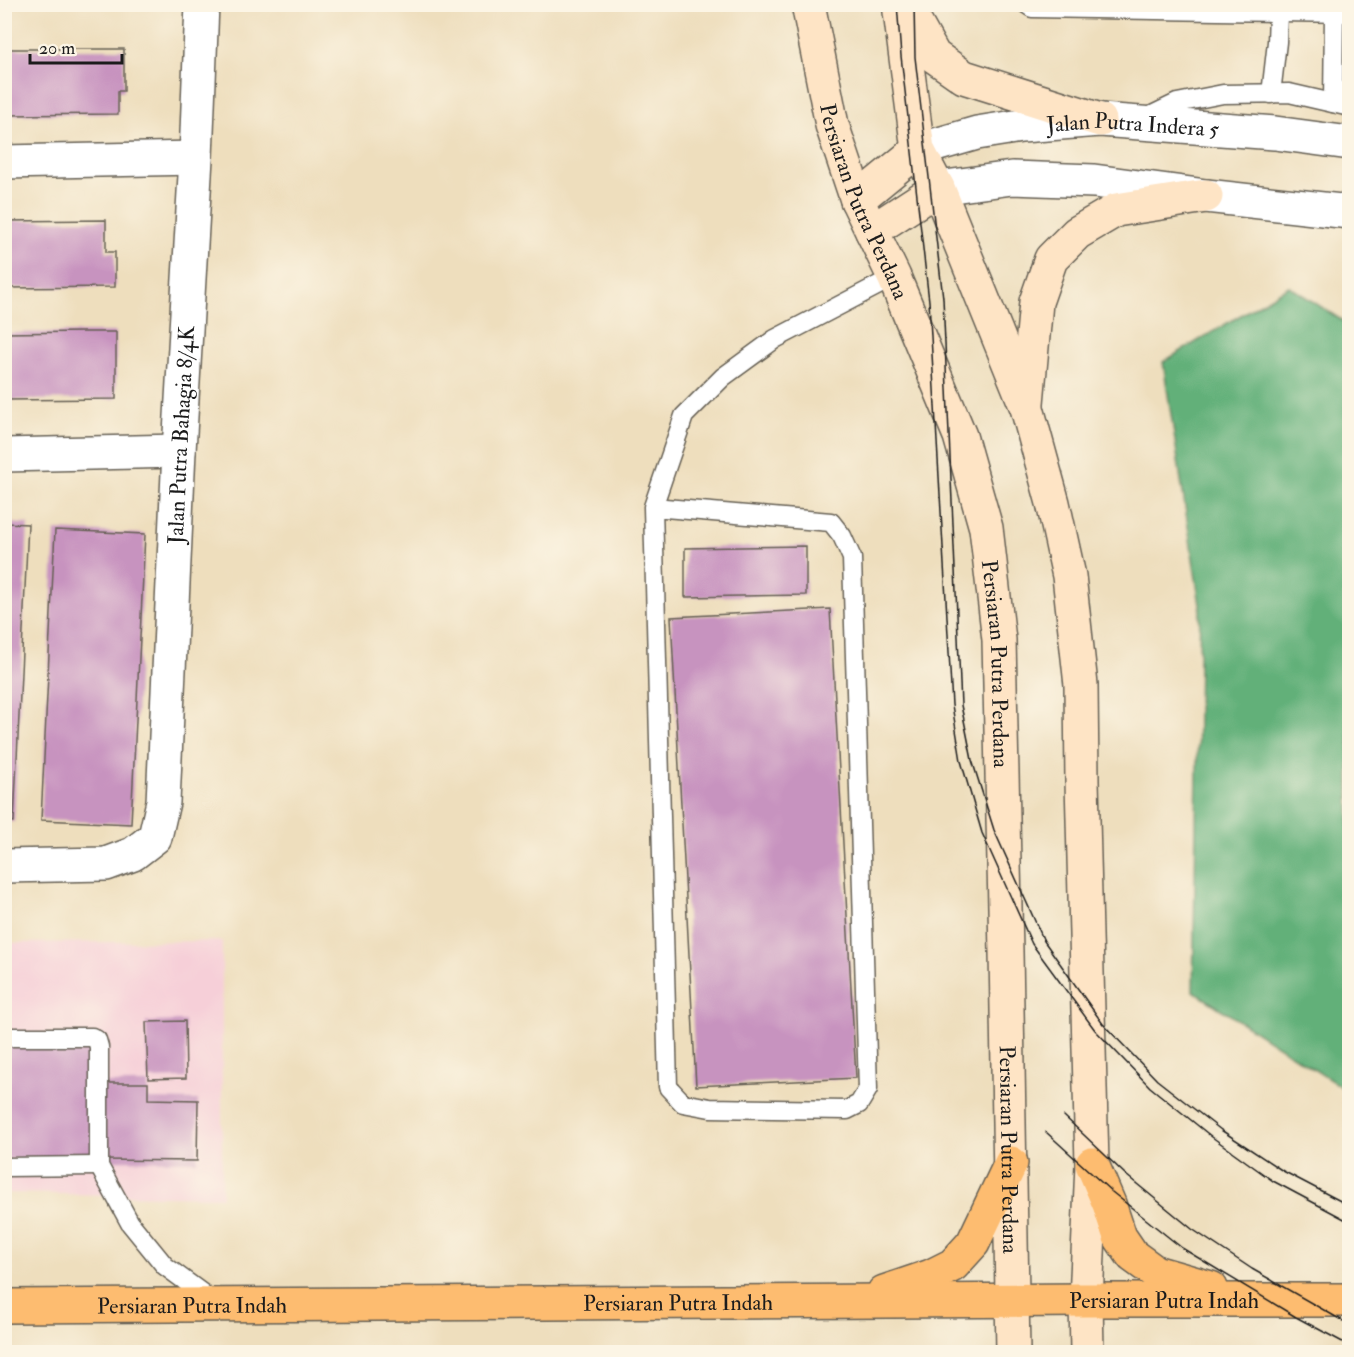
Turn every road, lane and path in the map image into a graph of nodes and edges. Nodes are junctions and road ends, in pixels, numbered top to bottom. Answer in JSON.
{"nodes":[{"id":1,"x":202,"y":4,"type":"edge"},
{"id":2,"x":808,"y":4,"type":"edge"},
{"id":3,"x":899,"y":4,"type":"edge"},
{"id":4,"x":905,"y":4,"type":"edge"},
{"id":5,"x":1026,"y":4,"type":"edge"},
{"id":6,"x":1278,"y":12,"type":"junction"},
{"id":7,"x":1342,"y":13,"type":"edge"},
{"id":8,"x":1271,"y":94,"type":"junction"},
{"id":9,"x":1341,"y":105,"type":"edge"},
{"id":10,"x":1100,"y":120,"type":"junction"},
{"id":11,"x":1137,"y":123,"type":"junction"},
{"id":12,"x":1350,"y":143,"type":"edge"},
{"id":13,"x":918,"y":150,"type":"junction"},
{"id":14,"x":196,"y":158,"type":"junction"},
{"id":15,"x":4,"y":162,"type":"edge"},
{"id":16,"x":938,"y":188,"type":"junction"},
{"id":17,"x":1206,"y":196,"type":"junction"},
{"id":18,"x":856,"y":200,"type":"junction"},
{"id":19,"x":1350,"y":212,"type":"edge"},
{"id":20,"x":872,"y":231,"type":"junction"},
{"id":21,"x":894,"y":277,"type":"junction"},
{"id":22,"x":1027,"y":408,"type":"junction"},
{"id":23,"x":179,"y":451,"type":"junction"},
{"id":24,"x":4,"y":455,"type":"edge"},
{"id":25,"x":653,"y":507,"type":"junction"},
{"id":26,"x":4,"y":866,"type":"edge"},
{"id":27,"x":4,"y":1037,"type":"edge"},
{"id":28,"x":1011,"y":1163,"type":"junction"},
{"id":29,"x":1092,"y":1164,"type":"junction"},
{"id":30,"x":99,"y":1166,"type":"junction"},
{"id":31,"x":4,"y":1167,"type":"edge"},
{"id":32,"x":1249,"y":1299,"type":"junction"},
{"id":33,"x":1013,"y":1300,"type":"junction"},
{"id":34,"x":1086,"y":1300,"type":"junction"},
{"id":35,"x":1350,"y":1300,"type":"edge"},
{"id":36,"x":860,"y":1301,"type":"junction"},
{"id":37,"x":218,"y":1305,"type":"junction"},
{"id":38,"x":4,"y":1306,"type":"edge"},
{"id":39,"x":1013,"y":1353,"type":"edge"},
{"id":40,"x":1087,"y":1353,"type":"edge"}],
"edges":[{"from":1,"to":14,"type":"street","name":"Jalan Putra Bahagia 8/4K"},
{"from":2,"to":18,"type":"main road","name":"Persiaran Putra Perdana"},
{"from":3,"to":13,"type":"main road"},
{"from":4,"to":10,"type":"main road"},
{"from":5,"to":6,"type":"lane"},
{"from":6,"to":7,"type":"lane"},
{"from":6,"to":8,"type":"lane"},
{"from":7,"to":9,"type":"lane"},
{"from":8,"to":9,"type":"lane"},
{"from":8,"to":11,"type":"lane"},
{"from":10,"to":11,"type":"street","name":"Jalan Putra Indera 5"},
{"from":10,"to":13,"type":"street","name":"Jalan Putra Indera 5"},
{"from":11,"to":12,"type":"street","name":"Jalan Putra Indera 5"},
{"from":13,"to":16,"type":"main road"},
{"from":13,"to":18,"type":"main road"},
{"from":14,"to":15,"type":"street"},
{"from":14,"to":23,"type":"street","name":"Jalan Putra Bahagia 8/4K"},
{"from":16,"to":17,"type":"street"},
{"from":16,"to":20,"type":"main road"},
{"from":16,"to":22,"type":"main road"},
{"from":17,"to":19,"type":"street"},
{"from":17,"to":22,"type":"main road"},
{"from":18,"to":20,"type":"main road","name":"Persiaran Putra Perdana"},
{"from":20,"to":21,"type":"main road","name":"Persiaran Putra Perdana"},
{"from":21,"to":25,"type":"lane"},
{"from":21,"to":28,"type":"main road","name":"Persiaran Putra Perdana"},
{"from":22,"to":29,"type":"main road"},
{"from":23,"to":24,"type":"street"},
{"from":23,"to":26,"type":"street","name":"Jalan Putra Bahagia 8/4K"},
{"from":25,"to":25,"type":"lane"},
{"from":27,"to":30,"type":"lane"},
{"from":28,"to":33,"type":"main road","name":"Persiaran Putra Perdana"},
{"from":28,"to":36,"type":"main road"},
{"from":29,"to":32,"type":"main road"},
{"from":29,"to":34,"type":"main road"},
{"from":30,"to":31,"type":"lane"},
{"from":30,"to":37,"type":"lane"},
{"from":32,"to":34,"type":"main road","name":"Persiaran Putra Indah"},
{"from":32,"to":35,"type":"main road","name":"Persiaran Putra Indah"},
{"from":33,"to":34,"type":"main road","name":"Persiaran Putra Indah"},
{"from":33,"to":36,"type":"main road","name":"Persiaran Putra Indah"},
{"from":33,"to":39,"type":"main road","name":"Persiaran Putra Perdana"},
{"from":34,"to":40,"type":"main road"},
{"from":36,"to":37,"type":"main road","name":"Persiaran Putra Indah"},
{"from":37,"to":38,"type":"main road","name":"Persiaran Putra Indah"}]}
